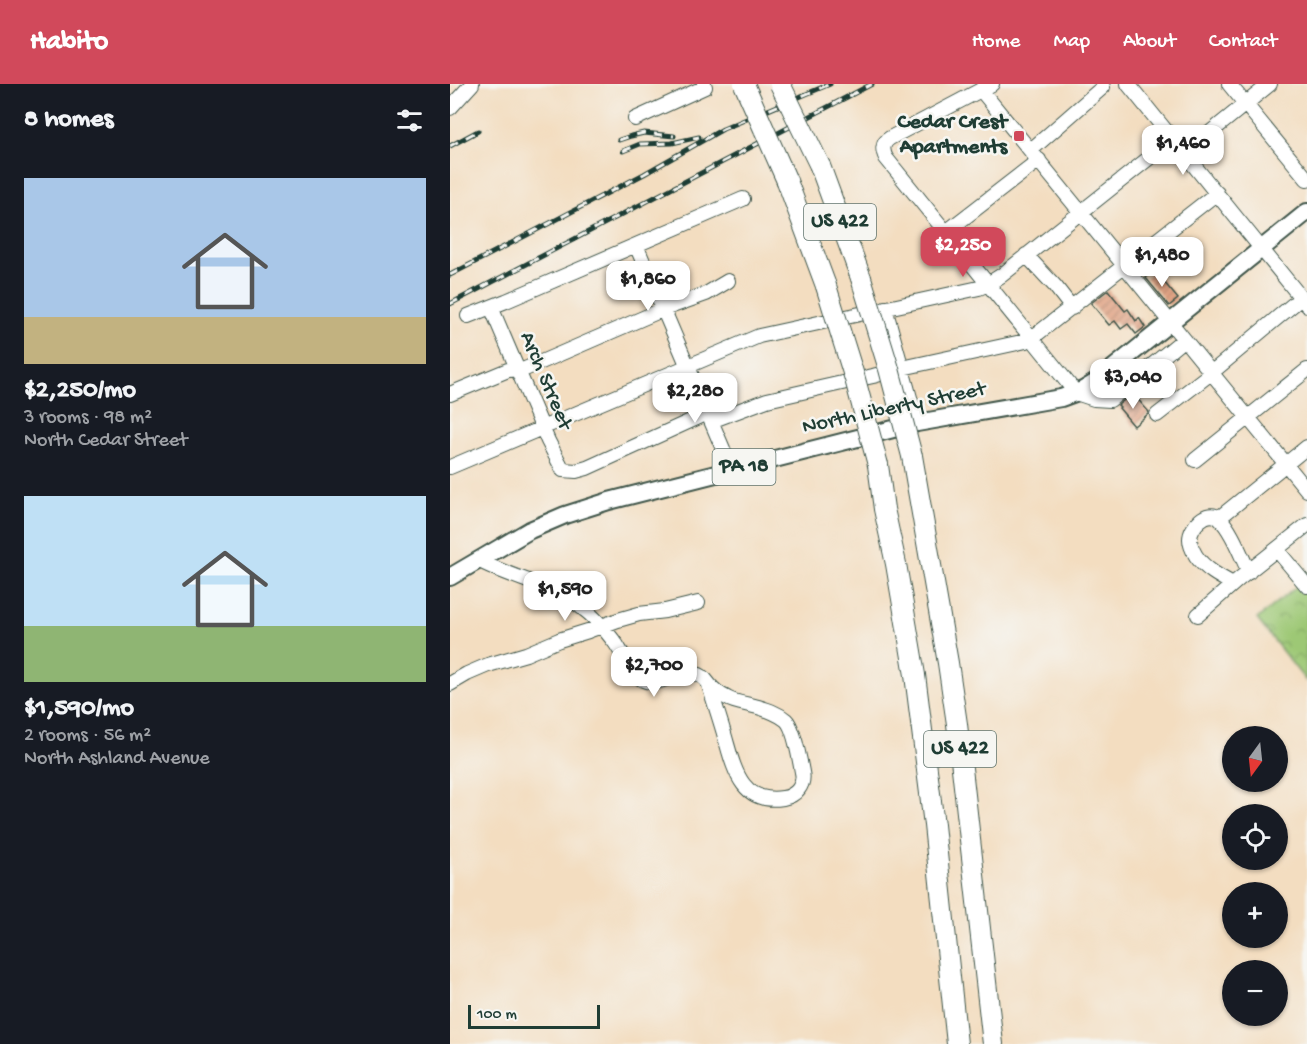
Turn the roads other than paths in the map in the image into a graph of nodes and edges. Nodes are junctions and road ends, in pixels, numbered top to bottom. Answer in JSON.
{"nodes":[{"id":1,"x":472,"y":84,"type":"edge"},
{"id":2,"x":744,"y":84,"type":"edge"},
{"id":3,"x":780,"y":84,"type":"edge"},
{"id":4,"x":1128,"y":84,"type":"edge"},
{"id":5,"x":1229,"y":84,"type":"edge"},
{"id":6,"x":1270,"y":84,"type":"edge"},
{"id":7,"x":705,"y":86,"type":"edge"},
{"id":8,"x":987,"y":87,"type":"edge"},
{"id":9,"x":1103,"y":87,"type":"dead end"},
{"id":10,"x":1245,"y":104,"type":"junction"},
{"id":11,"x":450,"y":108,"type":"edge"},
{"id":12,"x":635,"y":119,"type":"dead end"},
{"id":13,"x":1173,"y":139,"type":"junction"},
{"id":14,"x":1185,"y":153,"type":"junction"},
{"id":15,"x":1035,"y":155,"type":"junction"},
{"id":16,"x":1307,"y":179,"type":"edge"},
{"id":17,"x":1216,"y":193,"type":"junction"},
{"id":18,"x":743,"y":199,"type":"dead end"},
{"id":19,"x":1081,"y":212,"type":"junction"},
{"id":20,"x":1307,"y":212,"type":"edge"},
{"id":21,"x":946,"y":232,"type":"junction"},
{"id":22,"x":636,"y":245,"type":"junction"},
{"id":23,"x":1262,"y":249,"type":"junction"},
{"id":24,"x":1026,"y":255,"type":"junction"},
{"id":25,"x":1124,"y":265,"type":"junction"},
{"id":26,"x":728,"y":281,"type":"dead end"},
{"id":27,"x":988,"y":284,"type":"junction"},
{"id":28,"x":1304,"y":301,"type":"edge"},
{"id":29,"x":491,"y":307,"type":"junction"},
{"id":30,"x":885,"y":308,"type":"junction"},
{"id":31,"x":1072,"y":308,"type":"junction"},
{"id":32,"x":664,"y":309,"type":"junction"},
{"id":33,"x":468,"y":316,"type":"dead end"},
{"id":34,"x":1170,"y":322,"type":"junction"},
{"id":35,"x":1032,"y":338,"type":"junction"},
{"id":36,"x":1184,"y":339,"type":"junction"},
{"id":37,"x":1143,"y":345,"type":"junction"},
{"id":38,"x":1157,"y":362,"type":"junction"},
{"id":39,"x":1117,"y":365,"type":"junction"},
{"id":40,"x":688,"y":366,"type":"junction"},
{"id":41,"x":902,"y":368,"type":"junction"},
{"id":42,"x":518,"y":369,"type":"junction"},
{"id":43,"x":1307,"y":370,"type":"edge"},
{"id":44,"x":1211,"y":373,"type":"junction"},
{"id":45,"x":1132,"y":382,"type":"junction"},
{"id":46,"x":1076,"y":393,"type":"junction"},
{"id":47,"x":450,"y":394,"type":"edge"},
{"id":48,"x":1157,"y":415,"type":"dead end"},
{"id":49,"x":709,"y":417,"type":"junction"},
{"id":50,"x":1248,"y":418,"type":"junction"},
{"id":51,"x":917,"y":423,"type":"junction"},
{"id":52,"x":543,"y":428,"type":"junction"},
{"id":53,"x":1307,"y":447,"type":"edge"},
{"id":54,"x":1195,"y":460,"type":"dead end"},
{"id":55,"x":1286,"y":465,"type":"junction"},
{"id":56,"x":450,"y":467,"type":"edge"},
{"id":57,"x":732,"y":470,"type":"junction"},
{"id":58,"x":1307,"y":490,"type":"edge"},
{"id":59,"x":1219,"y":518,"type":"junction"},
{"id":60,"x":1307,"y":525,"type":"edge"},
{"id":61,"x":1277,"y":549,"type":"junction"},
{"id":62,"x":478,"y":560,"type":"junction"},
{"id":63,"x":1249,"y":572,"type":"junction"},
{"id":64,"x":450,"y":577,"type":"edge"},
{"id":65,"x":1233,"y":584,"type":"junction"},
{"id":66,"x":1307,"y":586,"type":"edge"},
{"id":67,"x":698,"y":603,"type":"dead end"},
{"id":68,"x":1198,"y":615,"type":"dead end"},
{"id":69,"x":602,"y":626,"type":"junction"},
{"id":70,"x":450,"y":684,"type":"edge"},
{"id":71,"x":709,"y":685,"type":"junction"},
{"id":72,"x":957,"y":1044,"type":"edge"},
{"id":73,"x":993,"y":1044,"type":"edge"}],
"edges":[{"from":1,"to":11,"type":"street"},
{"from":2,"to":72,"type":"highway","number":"US 422","bridge":true},
{"from":3,"to":73,"type":"highway","number":"US 422","bridge":true},
{"from":4,"to":13,"type":"street"},
{"from":5,"to":10,"type":"street"},
{"from":6,"to":10,"type":"street"},
{"from":7,"to":12,"type":"street"},
{"from":8,"to":15,"type":"street"},
{"from":8,"to":21,"type":"street"},
{"from":9,"to":15,"type":"street"},
{"from":10,"to":14,"type":"street"},
{"from":10,"to":16,"type":"street"},
{"from":13,"to":14,"type":"street"},
{"from":13,"to":19,"type":"street"},
{"from":14,"to":17,"type":"street"},
{"from":15,"to":19,"type":"street"},
{"from":15,"to":21,"type":"street"},
{"from":17,"to":23,"type":"street"},
{"from":17,"to":25,"type":"street"},
{"from":18,"to":22,"type":"street"},
{"from":19,"to":24,"type":"street"},
{"from":19,"to":25,"type":"street"},
{"from":20,"to":23,"type":"main road","name":"North Liberty Street","number":"PA 18"},
{"from":21,"to":27,"type":"street"},
{"from":22,"to":29,"type":"street"},
{"from":22,"to":32,"type":"street"},
{"from":23,"to":28,"type":"street"},
{"from":23,"to":34,"type":"main road","name":"North Liberty Street","number":"PA 18"},
{"from":24,"to":27,"type":"street"},
{"from":24,"to":31,"type":"street"},
{"from":25,"to":31,"type":"street"},
{"from":25,"to":34,"type":"street"},
{"from":26,"to":32,"type":"street"},
{"from":27,"to":30,"type":"street"},
{"from":27,"to":35,"type":"street"},
{"from":28,"to":44,"type":"street"},
{"from":29,"to":33,"type":"street"},
{"from":29,"to":42,"type":"street","name":"Arch Street"},
{"from":30,"to":40,"type":"street"},
{"from":30,"to":41,"type":"street"},
{"from":31,"to":35,"type":"street"},
{"from":32,"to":40,"type":"street"},
{"from":32,"to":42,"type":"street"},
{"from":34,"to":36,"type":"street"},
{"from":34,"to":37,"type":"main road","name":"North Liberty Street","number":"PA 18"},
{"from":35,"to":41,"type":"street"},
{"from":35,"to":46,"type":"street"},
{"from":36,"to":38,"type":"street"},
{"from":36,"to":44,"type":"street"},
{"from":37,"to":38,"type":"street"},
{"from":37,"to":39,"type":"main road","name":"North Liberty Street","number":"PA 18"},
{"from":38,"to":45,"type":"street"},
{"from":39,"to":45,"type":"street"},
{"from":39,"to":46,"type":"main road","name":"North Liberty Street","number":"PA 18"},
{"from":40,"to":49,"type":"street"},
{"from":40,"to":52,"type":"street"},
{"from":41,"to":49,"type":"street"},
{"from":41,"to":51,"type":"street"},
{"from":42,"to":47,"type":"street"},
{"from":42,"to":52,"type":"street","name":"Arch Street"},
{"from":43,"to":50,"type":"street"},
{"from":44,"to":48,"type":"street"},
{"from":44,"to":50,"type":"street"},
{"from":45,"to":46,"type":"street"},
{"from":46,"to":51,"type":"main road","name":"North Liberty Street","number":"PA 18"},
{"from":49,"to":52,"type":"street","name":"Arch Street"},
{"from":49,"to":57,"type":"street"},
{"from":50,"to":54,"type":"street"},
{"from":50,"to":55,"type":"street"},
{"from":51,"to":57,"type":"main road","name":"North Liberty Street","number":"PA 18"},
{"from":52,"to":56,"type":"street"},
{"from":53,"to":55,"type":"street"},
{"from":55,"to":58,"type":"street"},
{"from":55,"to":59,"type":"street"},
{"from":57,"to":62,"type":"main road","name":"North Liberty Street","number":"PA 18"},
{"from":59,"to":63,"type":"street"},
{"from":59,"to":65,"type":"street"},
{"from":60,"to":61,"type":"street"},
{"from":61,"to":63,"type":"street"},
{"from":61,"to":66,"type":"street"},
{"from":62,"to":64,"type":"main road","name":"North Liberty Street","number":"PA 18"},
{"from":62,"to":69,"type":"street"},
{"from":63,"to":65,"type":"street"},
{"from":65,"to":68,"type":"street"},
{"from":67,"to":69,"type":"street"},
{"from":69,"to":70,"type":"street"},
{"from":69,"to":71,"type":"street"},
{"from":71,"to":71,"type":"street"}]}
